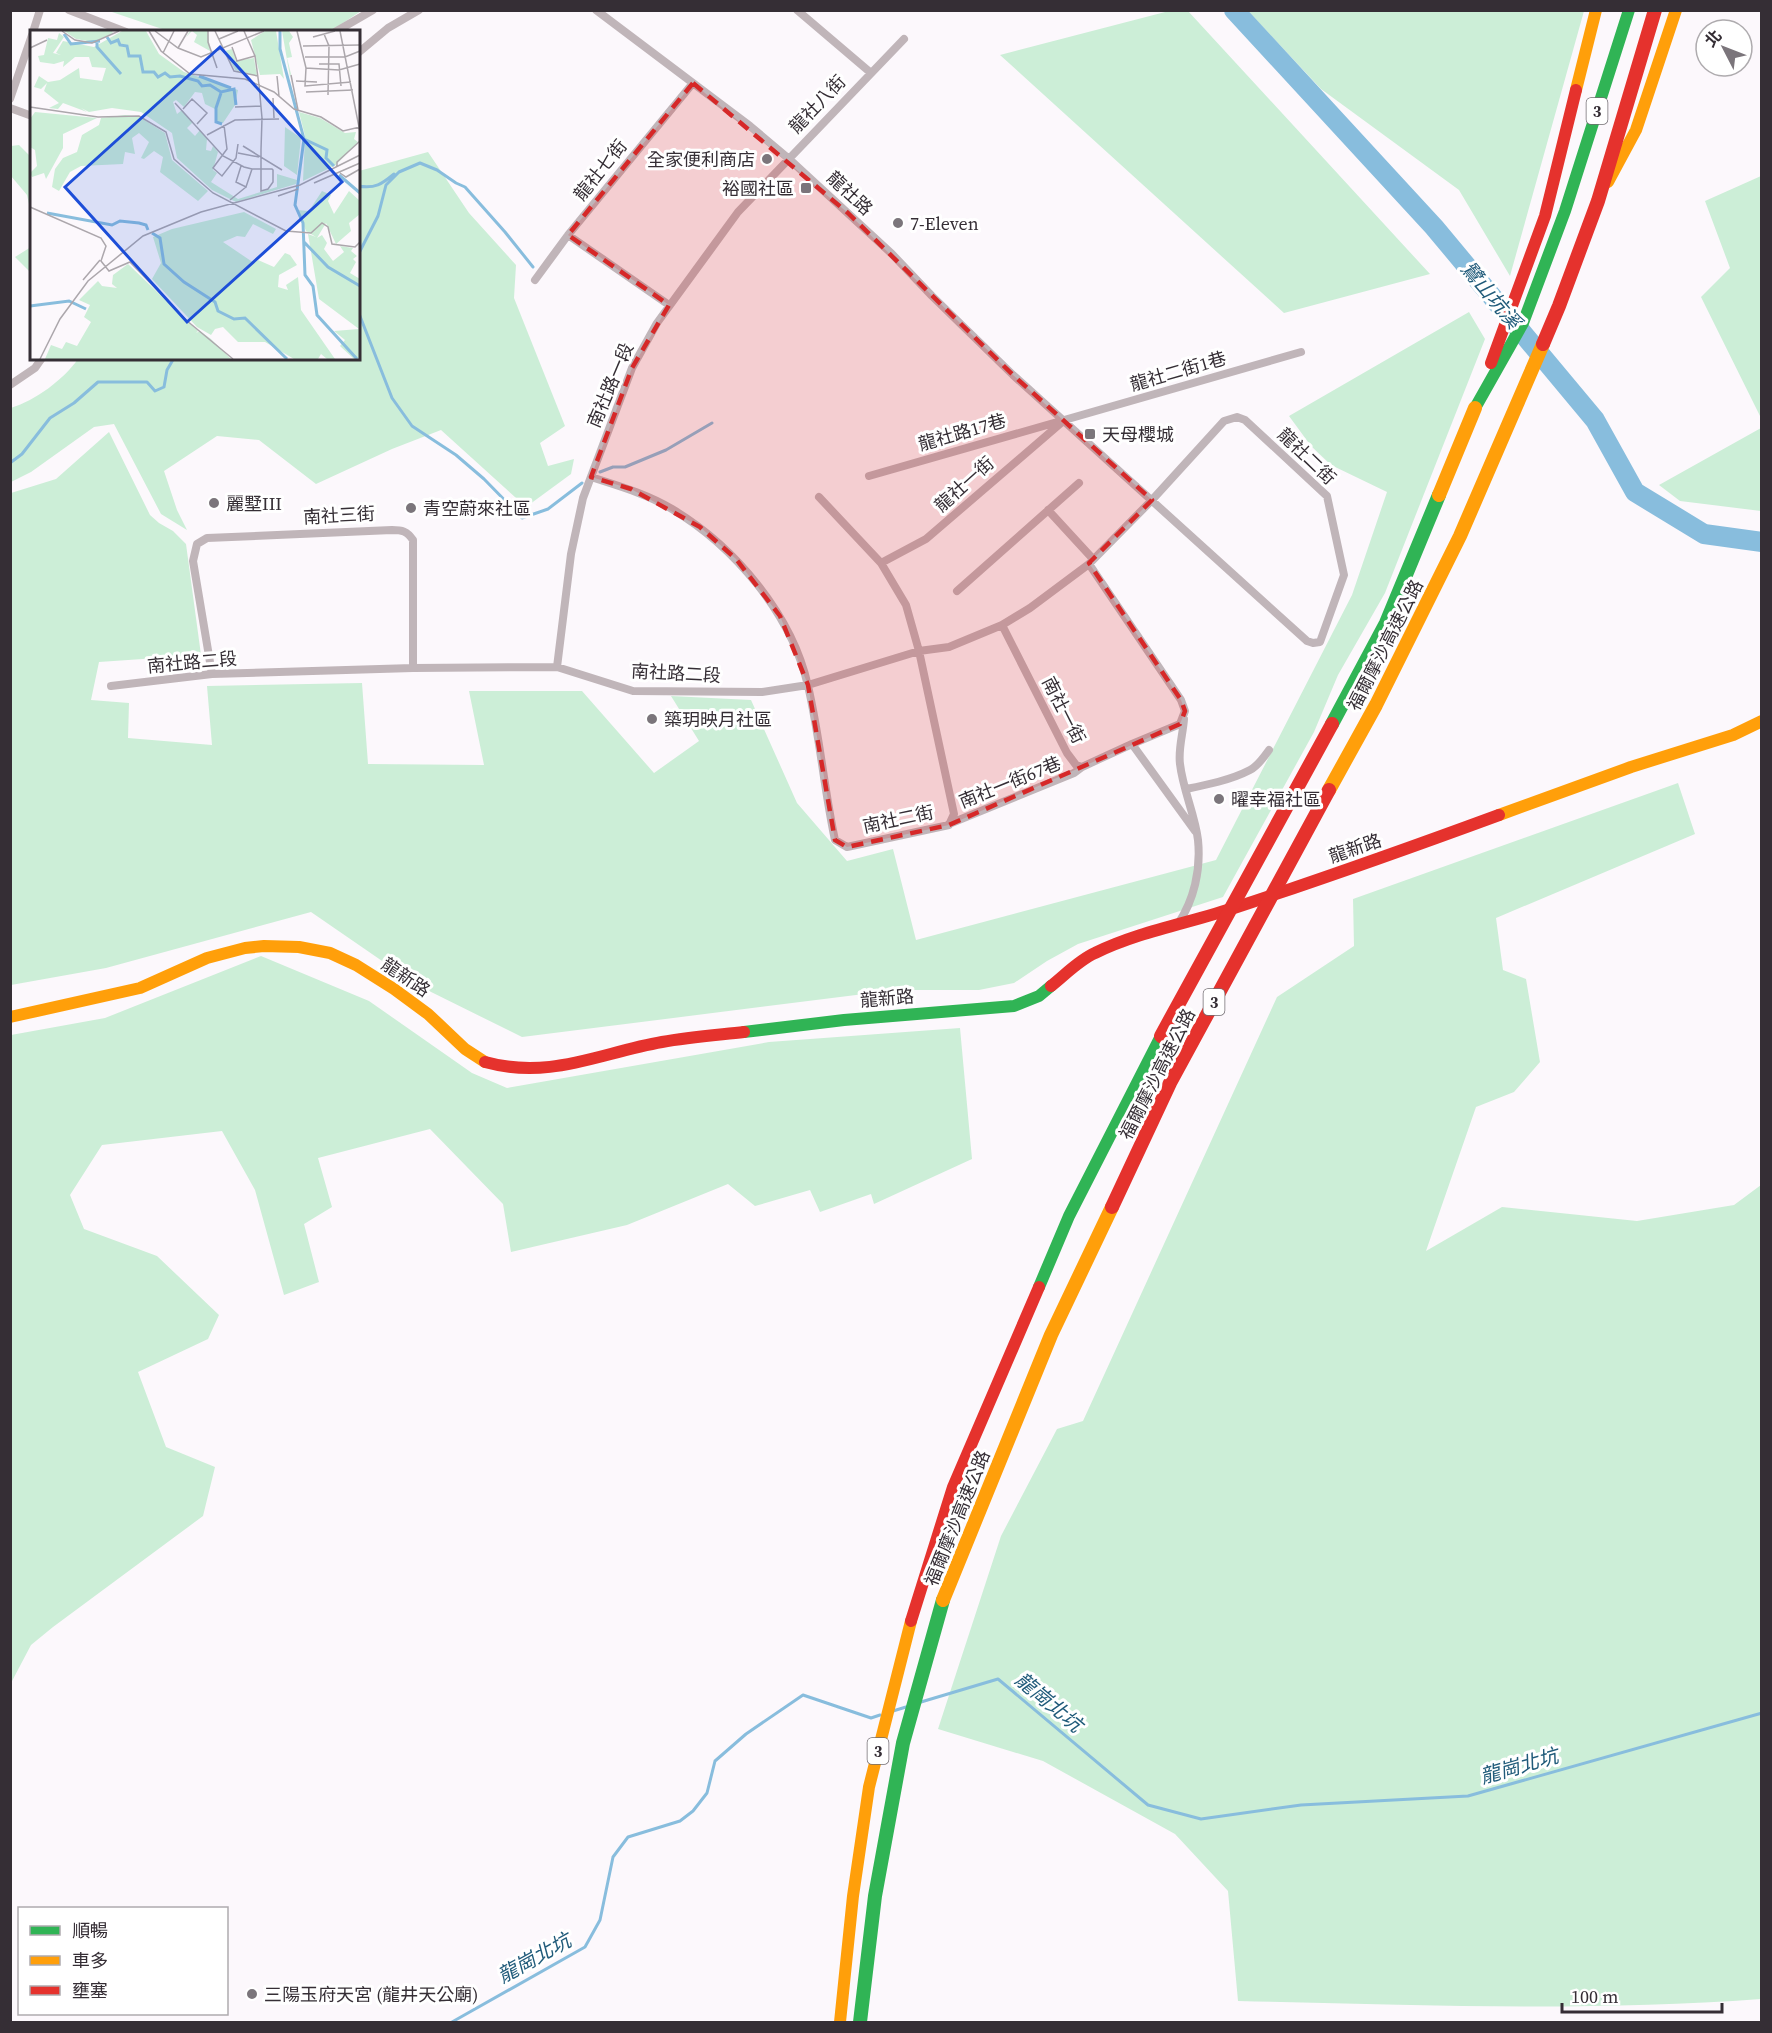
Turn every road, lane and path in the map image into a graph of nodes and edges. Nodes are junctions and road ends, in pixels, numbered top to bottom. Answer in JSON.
{"nodes":[{"id":1,"x":40,"y":10,"type":"edge"},
{"id":2,"x":69,"y":10,"type":"edge"},
{"id":3,"x":373,"y":10,"type":"edge"},
{"id":4,"x":419,"y":10,"type":"edge"},
{"id":5,"x":596,"y":10,"type":"edge"},
{"id":6,"x":797,"y":10,"type":"edge"},
{"id":7,"x":1596,"y":10,"type":"edge"},
{"id":8,"x":1629,"y":10,"type":"edge"},
{"id":9,"x":1655,"y":10,"type":"edge"},
{"id":10,"x":1676,"y":10,"type":"edge"},
{"id":11,"x":33,"y":30,"type":"edge"},
{"id":12,"x":121,"y":30,"type":"edge"},
{"id":13,"x":338,"y":30,"type":"edge"},
{"id":14,"x":30,"y":39,"type":"edge"},
{"id":15,"x":904,"y":39,"type":"dead end"},
{"id":16,"x":360,"y":51,"type":"edge"},
{"id":17,"x":871,"y":73,"type":"junction"},
{"id":18,"x":693,"y":83,"type":"junction"},
{"id":19,"x":10,"y":99,"type":"edge"},
{"id":20,"x":10,"y":108,"type":"edge"},
{"id":21,"x":30,"y":115,"type":"edge"},
{"id":22,"x":788,"y":158,"type":"junction"},
{"id":23,"x":1598,"y":201,"type":"junction"},
{"id":24,"x":568,"y":235,"type":"junction"},
{"id":25,"x":535,"y":280,"type":"dead end"},
{"id":26,"x":669,"y":305,"type":"junction"},
{"id":27,"x":1301,"y":352,"type":"dead end"},
{"id":28,"x":41,"y":360,"type":"edge"},
{"id":29,"x":10,"y":385,"type":"edge"},
{"id":30,"x":1475,"y":408,"type":"junction"},
{"id":31,"x":1064,"y":421,"type":"junction"},
{"id":32,"x":869,"y":476,"type":"dead end"},
{"id":33,"x":591,"y":477,"type":"junction"},
{"id":34,"x":1079,"y":483,"type":"dead end"},
{"id":35,"x":819,"y":497,"type":"dead end"},
{"id":36,"x":1152,"y":500,"type":"junction"},
{"id":37,"x":1048,"y":510,"type":"junction"},
{"id":38,"x":1091,"y":561,"type":"junction"},
{"id":39,"x":881,"y":563,"type":"junction"},
{"id":40,"x":957,"y":591,"type":"dead end"},
{"id":41,"x":1002,"y":625,"type":"junction"},
{"id":42,"x":919,"y":651,"type":"junction"},
{"id":43,"x":557,"y":667,"type":"junction"},
{"id":44,"x":413,"y":668,"type":"junction"},
{"id":45,"x":212,"y":674,"type":"junction"},
{"id":46,"x":808,"y":685,"type":"junction"},
{"id":47,"x":111,"y":686,"type":"dead end"},
{"id":48,"x":1184,"y":719,"type":"junction"},
{"id":49,"x":1761,"y":721,"type":"edge"},
{"id":50,"x":1132,"y":744,"type":"junction"},
{"id":51,"x":1269,"y":750,"type":"dead end"},
{"id":52,"x":1082,"y":767,"type":"junction"},
{"id":53,"x":1186,"y":789,"type":"junction"},
{"id":54,"x":949,"y":825,"type":"junction"},
{"id":55,"x":1197,"y":836,"type":"junction"},
{"id":56,"x":1178,"y":924,"type":"junction"},
{"id":57,"x":10,"y":1017,"type":"edge"},
{"id":58,"x":840,"y":2022,"type":"edge"},
{"id":59,"x":860,"y":2022,"type":"edge"}],
"edges":[{"from":1,"to":11,"type":"street"},
{"from":2,"to":12,"type":"street"},
{"from":3,"to":13,"type":"street"},
{"from":4,"to":16,"type":"street"},
{"from":5,"to":18,"type":"street","name":"龍社路"},
{"from":6,"to":17,"type":"street","name":"龍社八街"},
{"from":7,"to":30,"type":"main road"},
{"from":8,"to":30,"type":"main road","name":"福爾摩沙高速公路","number":"3"},
{"from":9,"to":23,"type":"main road","name":"福爾摩沙高速公路","number":"3","bridge":true},
{"from":10,"to":23,"type":"main road"},
{"from":14,"to":19,"type":"street"},
{"from":15,"to":17,"type":"street","name":"龍社八街"},
{"from":17,"to":22,"type":"street","name":"龍社八街"},
{"from":18,"to":22,"type":"street","name":"龍社路"},
{"from":18,"to":24,"type":"street","name":"龍社七街"},
{"from":20,"to":21,"type":"street"},
{"from":22,"to":26,"type":"street","name":"南社路一段"},
{"from":22,"to":31,"type":"street","name":"龍社路"},
{"from":23,"to":59,"type":"main road","name":"福爾摩沙高速公路","number":"3","bridge":true},
{"from":24,"to":25,"type":"street","name":"龍社七街"},
{"from":24,"to":26,"type":"street"},
{"from":26,"to":33,"type":"street","name":"南社路一段"},
{"from":27,"to":31,"type":"street","name":"龍社二街1巷"},
{"from":28,"to":29,"type":"street"},
{"from":30,"to":58,"type":"main road","name":"福爾摩沙高速公路","number":"3","bridge":true},
{"from":31,"to":32,"type":"street","name":"龍社路17巷"},
{"from":31,"to":36,"type":"street","name":"龍社二街"},
{"from":31,"to":39,"type":"street","name":"龍社一街"},
{"from":33,"to":43,"type":"street","name":"南社路一段"},
{"from":33,"to":46,"type":"street","name":"南社二街"},
{"from":34,"to":37,"type":"street"},
{"from":35,"to":39,"type":"street","name":"南社二街"},
{"from":36,"to":36,"type":"street","name":"龍社二街"},
{"from":36,"to":38,"type":"street","name":"南社路二段"},
{"from":37,"to":38,"type":"street"},
{"from":37,"to":40,"type":"street"},
{"from":38,"to":41,"type":"street","name":"南社路二段"},
{"from":38,"to":48,"type":"street"},
{"from":39,"to":42,"type":"street","name":"南社二街"},
{"from":41,"to":42,"type":"street","name":"南社路二段"},
{"from":41,"to":52,"type":"street","name":"南社一街"},
{"from":42,"to":46,"type":"street","name":"南社路二段"},
{"from":42,"to":54,"type":"street","name":"南社二街"},
{"from":43,"to":44,"type":"street","name":"南社路二段"},
{"from":43,"to":46,"type":"street","name":"南社路二段"},
{"from":44,"to":45,"type":"street","name":"南社路二段"},
{"from":44,"to":45,"type":"street","name":"南社三街"},
{"from":45,"to":47,"type":"street","name":"南社路二段"},
{"from":46,"to":54,"type":"street","name":"南社二街"},
{"from":48,"to":50,"type":"street","name":"南社一街"},
{"from":48,"to":53,"type":"street"},
{"from":49,"to":56,"type":"main road","name":"龍新路"},
{"from":50,"to":52,"type":"street","name":"南社一街"},
{"from":50,"to":55,"type":"street"},
{"from":51,"to":53,"type":"street"},
{"from":52,"to":54,"type":"street","name":"南社一街67巷"},
{"from":53,"to":55,"type":"street"},
{"from":55,"to":56,"type":"street"},
{"from":56,"to":57,"type":"main road","name":"龍新路"}]}
